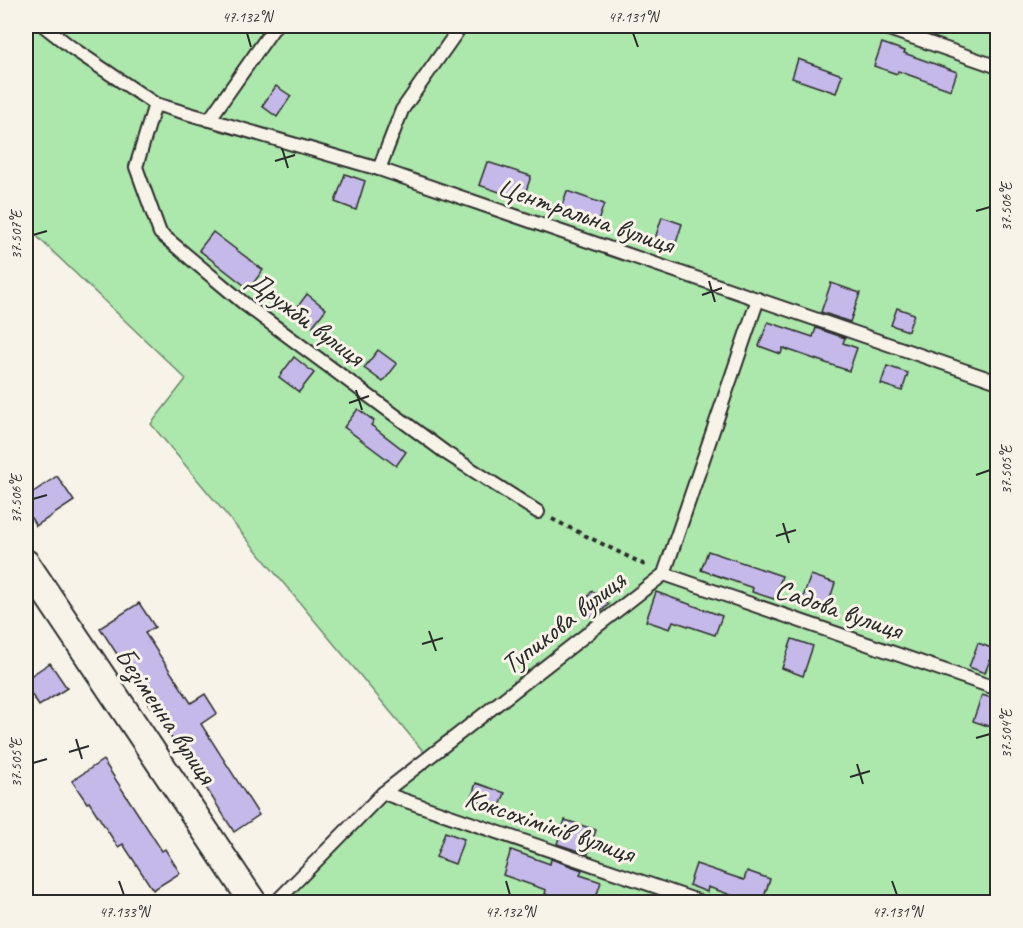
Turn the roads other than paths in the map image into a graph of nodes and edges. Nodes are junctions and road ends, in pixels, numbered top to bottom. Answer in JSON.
{"nodes":[{"id":1,"x":44,"y":26,"type":"edge"},
{"id":2,"x":275,"y":26,"type":"edge"},
{"id":3,"x":461,"y":26,"type":"edge"},
{"id":4,"x":880,"y":26,"type":"edge"},
{"id":5,"x":998,"y":67,"type":"edge"},
{"id":6,"x":155,"y":104,"type":"junction"},
{"id":7,"x":209,"y":120,"type":"junction"},
{"id":8,"x":379,"y":169,"type":"junction"},
{"id":9,"x":758,"y":299,"type":"junction"},
{"id":10,"x":998,"y":382,"type":"edge"},
{"id":11,"x":538,"y":512,"type":"road end"},
{"id":12,"x":26,"y":563,"type":"edge"},
{"id":13,"x":664,"y":574,"type":"junction"},
{"id":14,"x":998,"y":689,"type":"edge"},
{"id":15,"x":383,"y":793,"type":"junction"},
{"id":16,"x":254,"y":903,"type":"edge"},
{"id":17,"x":276,"y":903,"type":"edge"},
{"id":18,"x":701,"y":903,"type":"edge"}],
"edges":[{"from":1,"to":6,"type":"lane","name":"Центральна вулиця"},
{"from":2,"to":7,"type":"lane"},
{"from":3,"to":8,"type":"lane"},
{"from":4,"to":5,"type":"lane"},
{"from":6,"to":7,"type":"lane","name":"Центральна вулиця"},
{"from":6,"to":11,"type":"lane","name":"Дружби вулиця"},
{"from":7,"to":8,"type":"lane","name":"Центральна вулиця"},
{"from":8,"to":9,"type":"lane","name":"Центральна вулиця"},
{"from":9,"to":10,"type":"lane","name":"Центральна вулиця"},
{"from":9,"to":13,"type":"lane","name":"Тупикова вулиця"},
{"from":12,"to":16,"type":"street","name":"Безіменна вулиця"},
{"from":13,"to":14,"type":"lane","name":"Садова вулиця"},
{"from":13,"to":15,"type":"lane","name":"Тупикова вулиця"},
{"from":15,"to":17,"type":"lane","name":"Тупикова вулиця"},
{"from":15,"to":18,"type":"lane","name":"Коксохіміків вулиця"}]}
